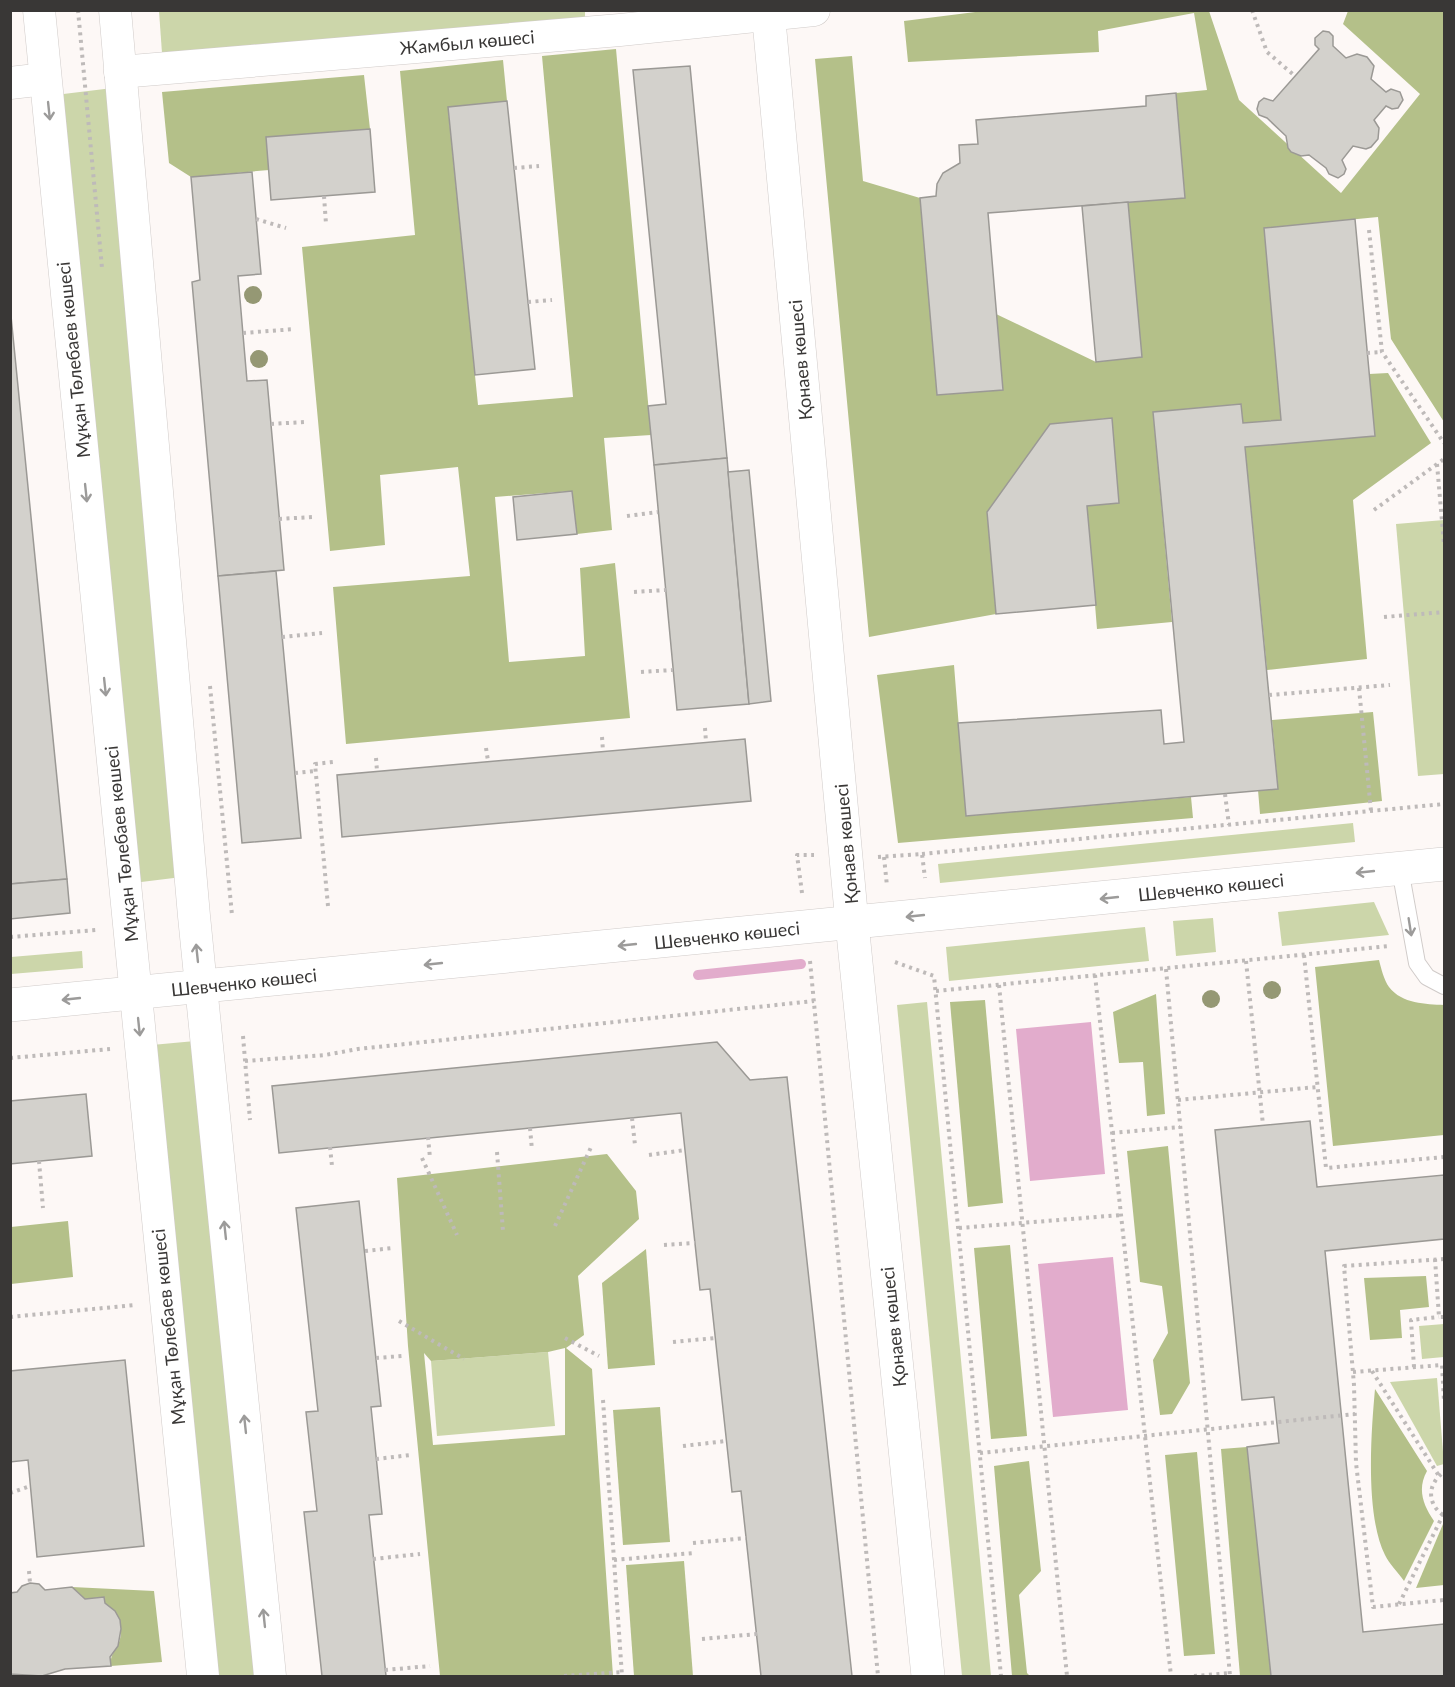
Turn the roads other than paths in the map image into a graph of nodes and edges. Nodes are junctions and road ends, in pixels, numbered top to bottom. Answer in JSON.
{"nodes":[{"id":1,"x":39,"y":10,"type":"edge"},
{"id":2,"x":115,"y":10,"type":"edge"},
{"id":3,"x":814,"y":10,"type":"edge"},
{"id":4,"x":768,"y":13,"type":"edge"},
{"id":5,"x":120,"y":72,"type":"junction"},
{"id":6,"x":45,"y":79,"type":"junction"},
{"id":7,"x":10,"y":83,"type":"edge"},
{"id":8,"x":1444,"y":864,"type":"edge"},
{"id":9,"x":1400,"y":869,"type":"junction"},
{"id":10,"x":852,"y":923,"type":"junction"},
{"id":11,"x":1444,"y":986,"type":"edge"},
{"id":12,"x":201,"y":987,"type":"junction"},
{"id":13,"x":135,"y":993,"type":"junction"},
{"id":14,"x":10,"y":1005,"type":"edge"},
{"id":15,"x":202,"y":1677,"type":"edge"},
{"id":16,"x":270,"y":1677,"type":"edge"},
{"id":17,"x":928,"y":1677,"type":"edge"}],
"edges":[{"from":1,"to":6,"type":"street","name":"Мұқан Төлебаев көшесі"},
{"from":2,"to":5,"type":"street"},
{"from":3,"to":4,"type":"street","name":"Жамбыл көшесі"},
{"from":4,"to":5,"type":"street","name":"Жамбыл көшесі"},
{"from":4,"to":10,"type":"street","name":"Қонаев көшесі"},
{"from":12,"to":5,"type":"street","one_way":true},
{"from":6,"to":7,"type":"street"},
{"from":6,"to":13,"type":"street","name":"Мұқан Төлебаев көшесі","one_way":true},
{"from":8,"to":9,"type":"street","name":"Шевченко көшесі"},
{"from":9,"to":10,"type":"street","name":"Шевченко көшесі","one_way":true},
{"from":9,"to":11,"type":"lane","one_way":true},
{"from":10,"to":12,"type":"street","name":"Шевченко көшесі","one_way":true},
{"from":10,"to":17,"type":"street","name":"Қонаев көшесі"},
{"from":12,"to":13,"type":"street","name":"Шевченко көшесі"},
{"from":16,"to":12,"type":"street","one_way":true},
{"from":13,"to":14,"type":"street","name":"Шевченко көшесі","one_way":true},
{"from":13,"to":15,"type":"street","name":"Мұқан Төлебаев көшесі","one_way":true}]}
